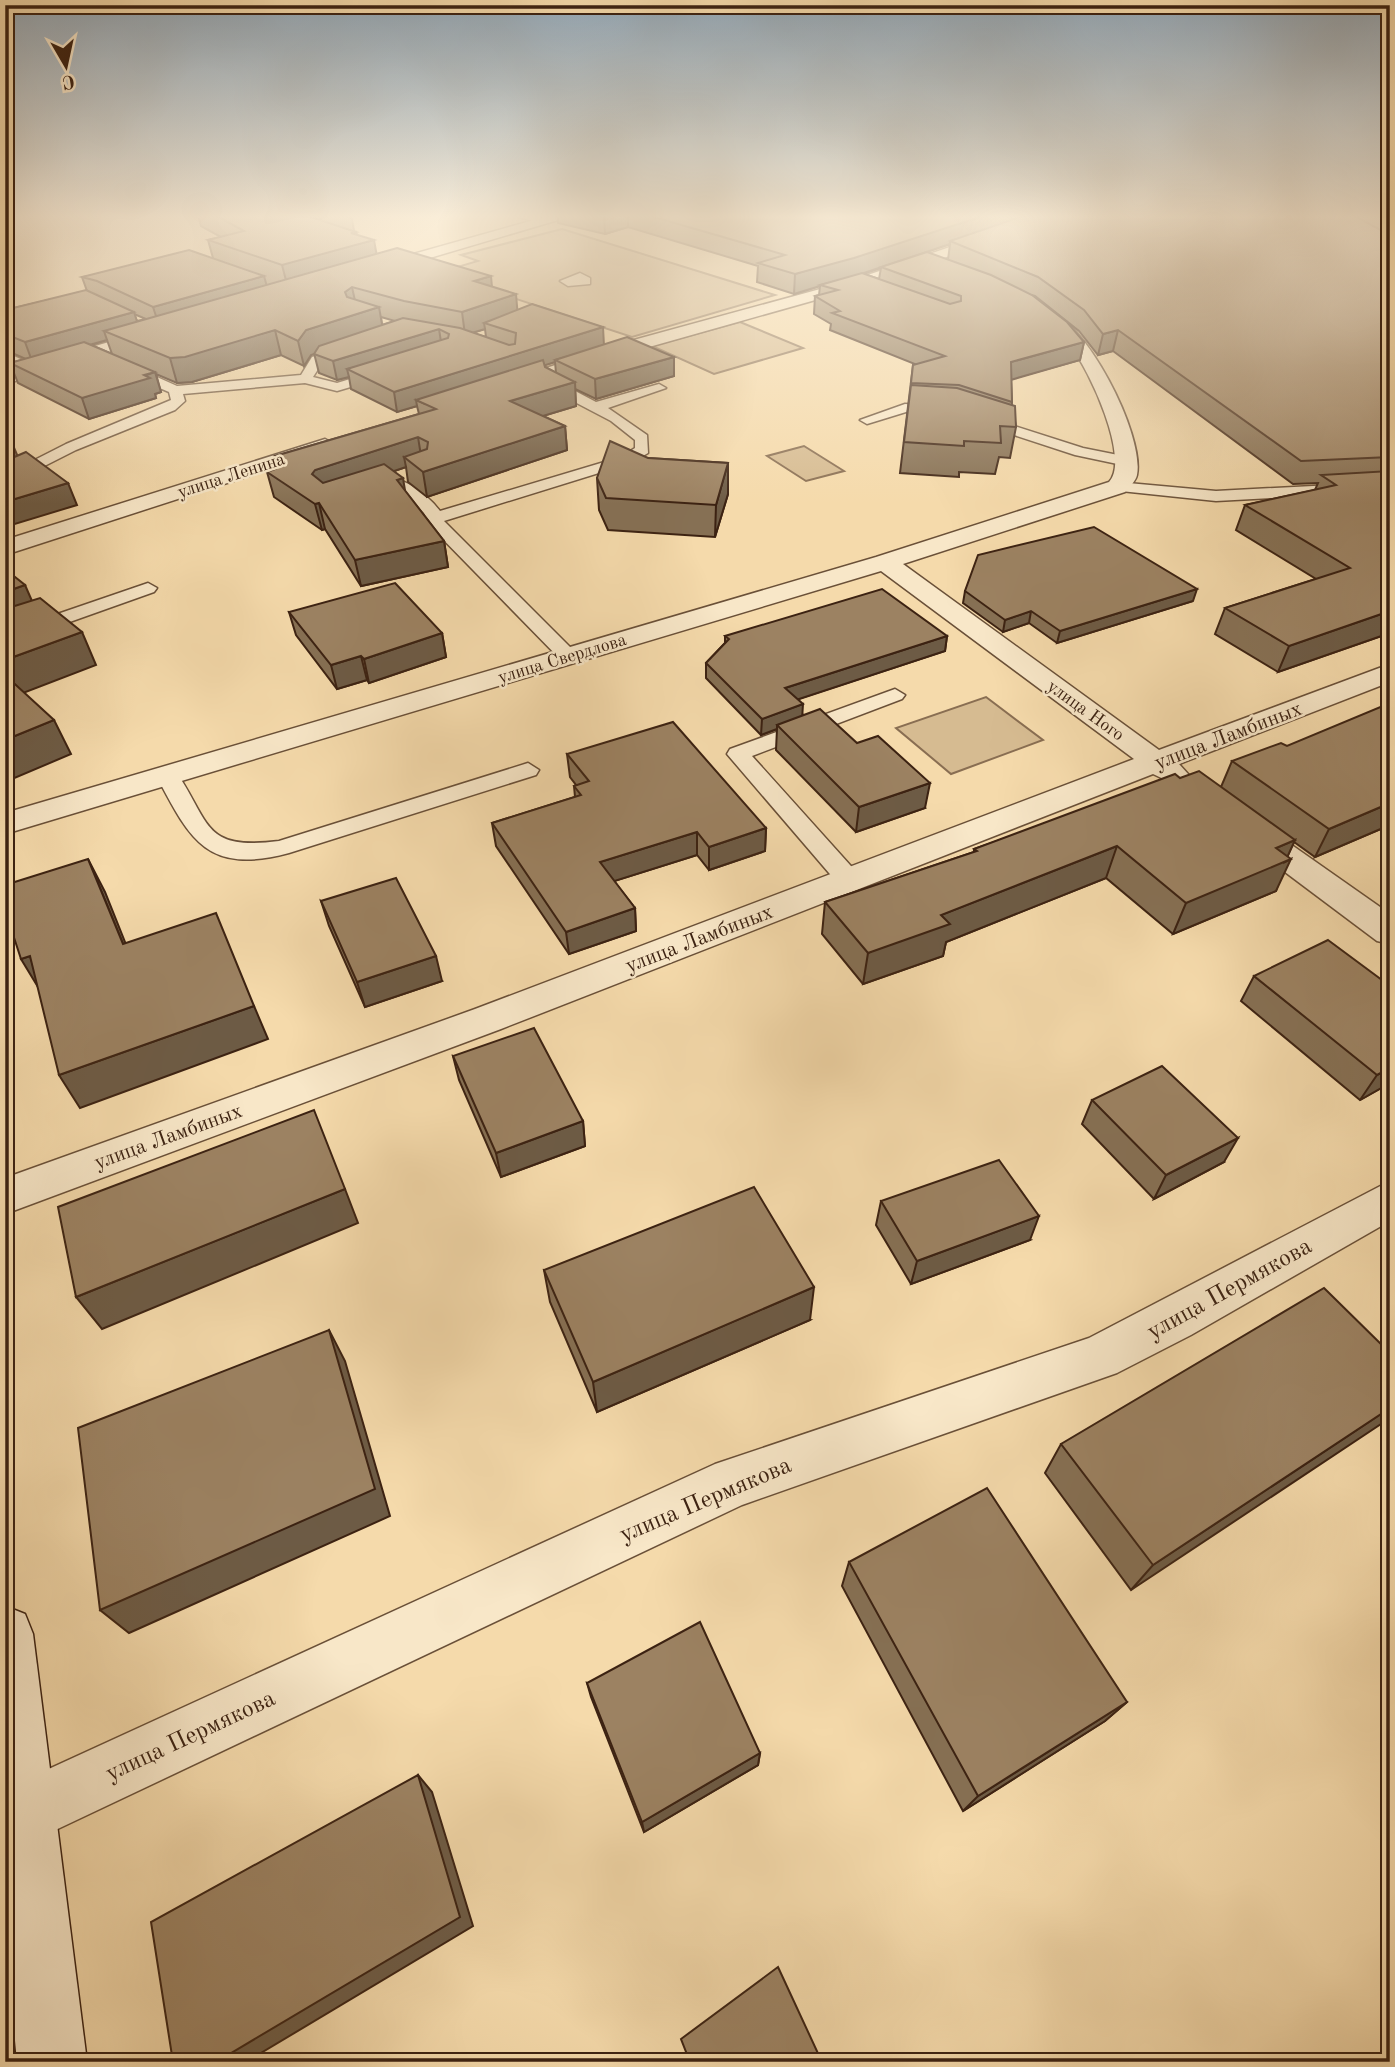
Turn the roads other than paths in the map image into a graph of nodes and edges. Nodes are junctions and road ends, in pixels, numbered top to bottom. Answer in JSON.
{"nodes":[{"id":1,"x":757,"y":311,"type":"edge"},
{"id":2,"x":1039,"y":311,"type":"edge"},
{"id":3,"x":136,"y":321,"type":"edge"},
{"id":4,"x":168,"y":330,"type":"joint"},
{"id":5,"x":367,"y":343,"type":"edge"},
{"id":6,"x":90,"y":353,"type":"junction"},
{"id":7,"x":5,"y":356,"type":"edge"},
{"id":8,"x":403,"y":367,"type":"edge"},
{"id":9,"x":33,"y":370,"type":"junction"},
{"id":10,"x":5,"y":378,"type":"edge"},
{"id":11,"x":305,"y":379,"type":"junction"},
{"id":12,"x":553,"y":385,"type":"edge"},
{"id":13,"x":659,"y":388,"type":"edge"},
{"id":14,"x":176,"y":390,"type":"junction"},
{"id":15,"x":478,"y":396,"type":"edge"},
{"id":16,"x":595,"y":407,"type":"junction"},
{"id":17,"x":867,"y":421,"type":"dead end"},
{"id":18,"x":347,"y":438,"type":"edge"},
{"id":19,"x":1127,"y":461,"type":"junction"},
{"id":20,"x":412,"y":473,"type":"edge"},
{"id":21,"x":5,"y":481,"type":"edge"},
{"id":22,"x":391,"y":481,"type":"junction"},
{"id":23,"x":1117,"y":487,"type":"junction"},
{"id":24,"x":1390,"y":487,"type":"edge"},
{"id":25,"x":353,"y":493,"type":"edge"},
{"id":26,"x":433,"y":519,"type":"junction"},
{"id":27,"x":5,"y":548,"type":"edge"},
{"id":28,"x":885,"y":562,"type":"junction"},
{"id":29,"x":148,"y":588,"type":"dead end"},
{"id":30,"x":5,"y":639,"type":"edge"},
{"id":31,"x":568,"y":656,"type":"junction"},
{"id":32,"x":1390,"y":672,"type":"edge"},
{"id":33,"x":895,"y":695,"type":"dead end"},
{"id":34,"x":1157,"y":762,"type":"junction"},
{"id":35,"x":528,"y":770,"type":"dead end"},
{"id":36,"x":167,"y":775,"type":"junction"},
{"id":37,"x":5,"y":824,"type":"edge"},
{"id":38,"x":850,"y":881,"type":"junction"},
{"id":39,"x":1390,"y":932,"type":"edge"},
{"id":40,"x":5,"y":1196,"type":"edge"},
{"id":41,"x":1390,"y":1199,"type":"edge"},
{"id":42,"x":5,"y":1634,"type":"edge"},
{"id":43,"x":23,"y":1813,"type":"junction"},
{"id":44,"x":18,"y":1890,"type":"edge"},
{"id":45,"x":52,"y":2062,"type":"edge"}],
"edges":[{"from":1,"to":15,"type":"street"},
{"from":2,"to":19,"type":"street"},
{"from":3,"to":4,"type":"lane"},
{"from":4,"to":6,"type":"street"},
{"from":5,"to":11,"type":"lane"},
{"from":6,"to":9,"type":"street"},
{"from":6,"to":14,"type":"lane"},
{"from":7,"to":9,"type":"lane"},
{"from":8,"to":11,"type":"lane"},
{"from":9,"to":10,"type":"street"},
{"from":11,"to":14,"type":"lane"},
{"from":12,"to":16,"type":"lane"},
{"from":13,"to":16,"type":"lane"},
{"from":14,"to":21,"type":"lane"},
{"from":16,"to":26,"type":"lane"},
{"from":17,"to":19,"type":"lane"},
{"from":18,"to":27,"type":"street","name":"улица Ленина"},
{"from":19,"to":23,"type":"street"},
{"from":20,"to":22,"type":"lane"},
{"from":22,"to":25,"type":"lane"},
{"from":22,"to":26,"type":"lane"},
{"from":23,"to":24,"type":"lane"},
{"from":23,"to":28,"type":"street","name":"улица Свердлова"},
{"from":26,"to":31,"type":"lane"},
{"from":28,"to":31,"type":"street","name":"улица Свердлова"},
{"from":28,"to":34,"type":"street","name":"улица Ного"},
{"from":29,"to":30,"type":"lane"},
{"from":31,"to":36,"type":"street","name":"улица Свердлова"},
{"from":32,"to":34,"type":"street","name":"улица Ламбиных"},
{"from":33,"to":38,"type":"lane"},
{"from":34,"to":38,"type":"street","name":"улица Ламбиных"},
{"from":34,"to":39,"type":"street","name":"улица Ного"},
{"from":35,"to":36,"type":"lane"},
{"from":36,"to":37,"type":"street","name":"улица Свердлова"},
{"from":38,"to":40,"type":"street","name":"улица Ламбиных"},
{"from":41,"to":43,"type":"street","name":"улица Пермякова"},
{"from":42,"to":43,"type":"street"},
{"from":43,"to":44,"type":"street"},
{"from":44,"to":45,"type":"street"}]}
